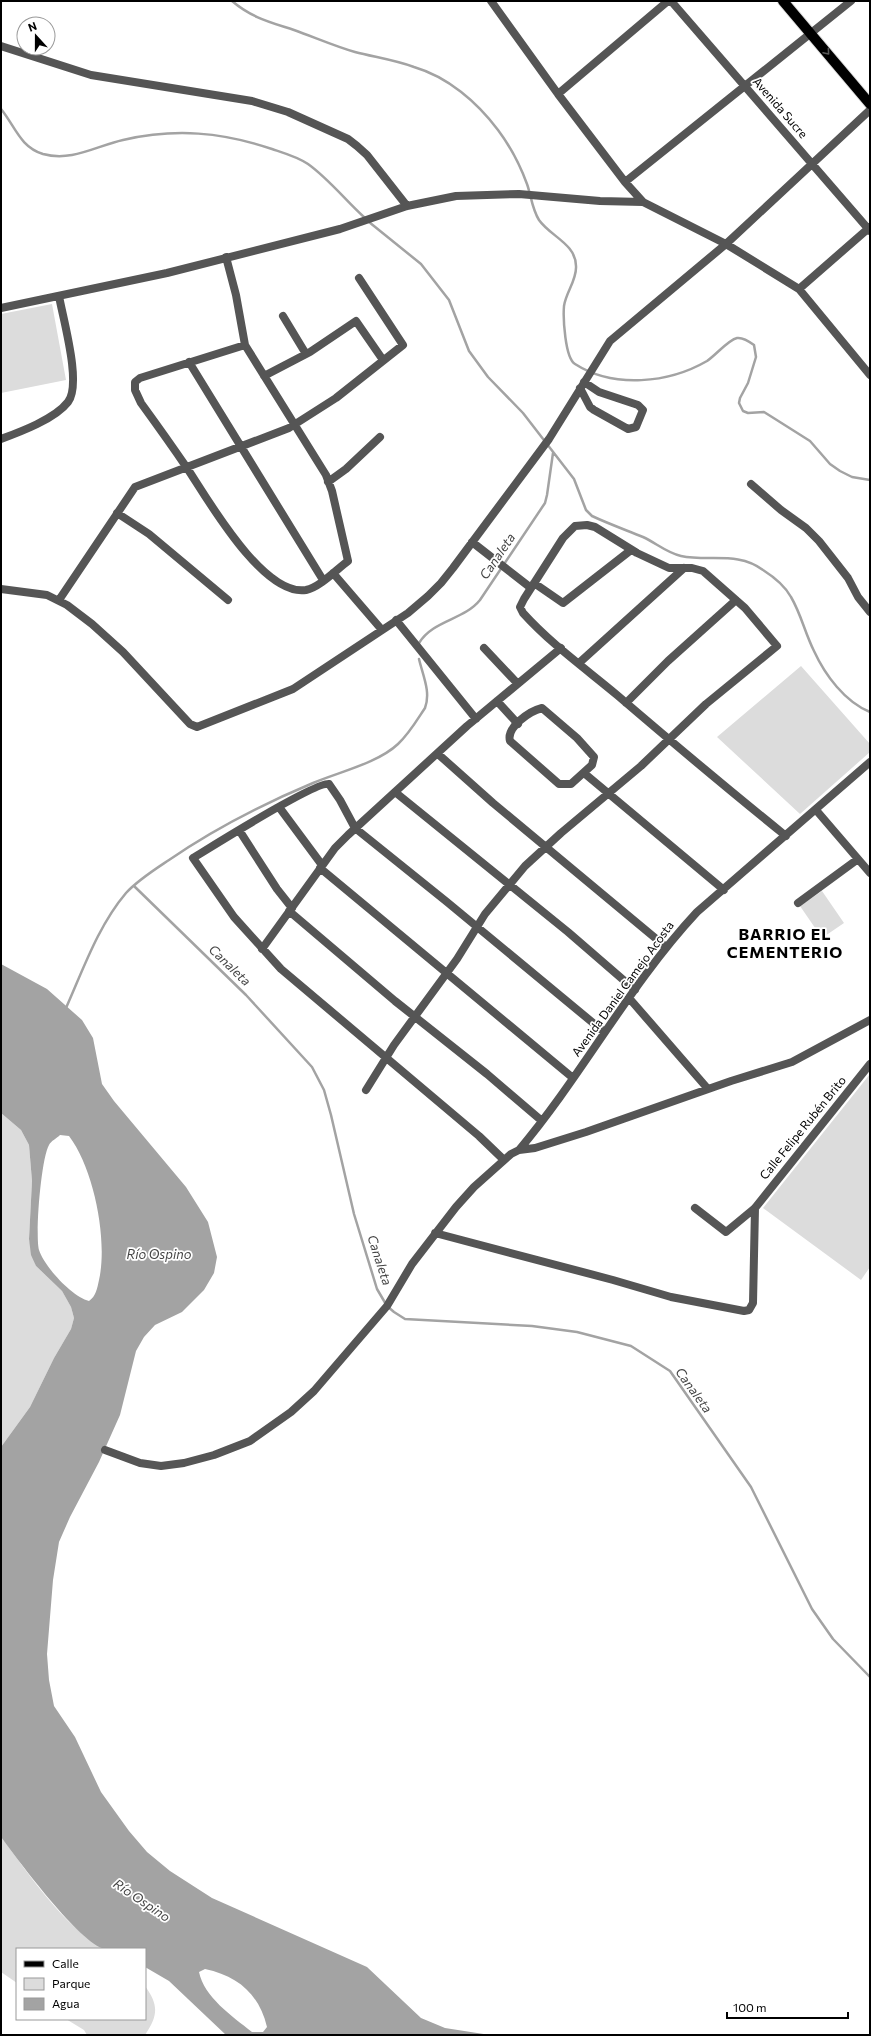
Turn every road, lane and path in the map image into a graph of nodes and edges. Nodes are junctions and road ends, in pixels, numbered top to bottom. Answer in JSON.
{"nodes":[{"id":1,"x":491,"y":1,"type":"edge"},
{"id":2,"x":668,"y":1,"type":"edge"},
{"id":3,"x":671,"y":1,"type":"edge"},
{"id":4,"x":783,"y":1,"type":"edge"},
{"id":5,"x":851,"y":1,"type":"edge"},
{"id":6,"x":811,"y":34,"type":"junction"},
{"id":7,"x":1,"y":46,"type":"edge"},
{"id":8,"x":744,"y":86,"type":"junction"},
{"id":9,"x":558,"y":94,"type":"junction"},
{"id":10,"x":870,"y":104,"type":"edge"},
{"id":11,"x":870,"y":110,"type":"edge"},
{"id":12,"x":812,"y":164,"type":"junction"},
{"id":13,"x":625,"y":182,"type":"junction"},
{"id":14,"x":643,"y":202,"type":"junction"},
{"id":15,"x":406,"y":206,"type":"junction"},
{"id":16,"x":869,"y":229,"type":"edge"},
{"id":17,"x":726,"y":244,"type":"junction"},
{"id":18,"x":226,"y":257,"type":"junction"},
{"id":19,"x":359,"y":278,"type":"dead end"},
{"id":20,"x":799,"y":289,"type":"junction"},
{"id":21,"x":59,"y":296,"type":"junction"},
{"id":22,"x":1,"y":308,"type":"edge"},
{"id":23,"x":283,"y":316,"type":"dead end"},
{"id":24,"x":245,"y":345,"type":"junction"},
{"id":25,"x":306,"y":354,"type":"junction"},
{"id":26,"x":383,"y":360,"type":"junction"},
{"id":27,"x":188,"y":362,"type":"junction"},
{"id":28,"x":867,"y":365,"type":"edge"},
{"id":29,"x":870,"y":375,"type":"edge"},
{"id":30,"x":264,"y":376,"type":"junction"},
{"id":31,"x":582,"y":385,"type":"junction"},
{"id":32,"x":296,"y":424,"type":"junction"},
{"id":33,"x":380,"y":437,"type":"dead end"},
{"id":34,"x":1,"y":439,"type":"edge"},
{"id":35,"x":241,"y":447,"type":"junction"},
{"id":36,"x":187,"y":467,"type":"junction"},
{"id":37,"x":328,"y":482,"type":"junction"},
{"id":38,"x":751,"y":484,"type":"dead end"},
{"id":39,"x":117,"y":513,"type":"junction"},
{"id":40,"x":472,"y":542,"type":"junction"},
{"id":41,"x":631,"y":550,"type":"junction"},
{"id":42,"x":684,"y":568,"type":"junction"},
{"id":43,"x":333,"y":572,"type":"junction"},
{"id":44,"x":323,"y":580,"type":"junction"},
{"id":45,"x":533,"y":585,"type":"junction"},
{"id":46,"x":1,"y":589,"type":"edge"},
{"id":47,"x":59,"y":600,"type":"junction"},
{"id":48,"x":228,"y":600,"type":"dead end"},
{"id":49,"x":736,"y":600,"type":"junction"},
{"id":50,"x":870,"y":612,"type":"edge"},
{"id":51,"x":396,"y":620,"type":"junction"},
{"id":52,"x":382,"y":630,"type":"junction"},
{"id":53,"x":484,"y":648,"type":"dead end"},
{"id":54,"x":561,"y":648,"type":"junction"},
{"id":55,"x":579,"y":663,"type":"junction"},
{"id":56,"x":517,"y":683,"type":"junction"},
{"id":57,"x":497,"y":700,"type":"junction"},
{"id":58,"x":626,"y":703,"type":"junction"},
{"id":59,"x":476,"y":719,"type":"junction"},
{"id":60,"x":518,"y":724,"type":"junction"},
{"id":61,"x":668,"y":739,"type":"junction"},
{"id":62,"x":438,"y":754,"type":"junction"},
{"id":63,"x":870,"y":762,"type":"edge"},
{"id":64,"x":584,"y":773,"type":"junction"},
{"id":65,"x":395,"y":792,"type":"junction"},
{"id":66,"x":609,"y":794,"type":"junction"},
{"id":67,"x":279,"y":807,"type":"junction"},
{"id":68,"x":816,"y":810,"type":"junction"},
{"id":69,"x":355,"y":828,"type":"junction"},
{"id":70,"x":239,"y":830,"type":"junction"},
{"id":71,"x":786,"y":836,"type":"junction"},
{"id":72,"x":546,"y":846,"type":"junction"},
{"id":73,"x":858,"y":859,"type":"junction"},
{"id":74,"x":321,"y":867,"type":"junction"},
{"id":75,"x":870,"y":873,"type":"edge"},
{"id":76,"x":508,"y":885,"type":"junction"},
{"id":77,"x":724,"y":890,"type":"junction"},
{"id":78,"x":798,"y":903,"type":"dead end"},
{"id":79,"x":291,"y":910,"type":"junction"},
{"id":80,"x":477,"y":928,"type":"junction"},
{"id":81,"x":666,"y":947,"type":"junction"},
{"id":82,"x":262,"y":949,"type":"junction"},
{"id":83,"x":447,"y":973,"type":"junction"},
{"id":84,"x":635,"y":990,"type":"junction"},
{"id":85,"x":629,"y":998,"type":"junction"},
{"id":86,"x":415,"y":1017,"type":"junction"},
{"id":87,"x":870,"y":1020,"type":"edge"},
{"id":88,"x":604,"y":1032,"type":"junction"},
{"id":89,"x":386,"y":1058,"type":"junction"},
{"id":90,"x":870,"y":1064,"type":"edge"},
{"id":91,"x":573,"y":1078,"type":"junction"},
{"id":92,"x":366,"y":1090,"type":"dead end"},
{"id":93,"x":708,"y":1090,"type":"junction"},
{"id":94,"x":542,"y":1121,"type":"junction"},
{"id":95,"x":519,"y":1150,"type":"junction"},
{"id":96,"x":504,"y":1160,"type":"junction"},
{"id":97,"x":695,"y":1208,"type":"dead end"},
{"id":98,"x":755,"y":1208,"type":"junction"},
{"id":99,"x":435,"y":1233,"type":"junction"},
{"id":100,"x":106,"y":1450,"type":"dead end"}],
"edges":[{"from":1,"to":9,"type":"street"},
{"from":2,"to":9,"type":"street"},
{"from":3,"to":8,"type":"street","name":"Avenida Sucre"},
{"from":4,"to":6,"type":"main road"},
{"from":5,"to":6,"type":"street"},
{"from":6,"to":8,"type":"street"},
{"from":6,"to":10,"type":"main road","one_way":true},
{"from":7,"to":15,"type":"street"},
{"from":8,"to":12,"type":"street","name":"Avenida Sucre"},
{"from":8,"to":13,"type":"street"},
{"from":9,"to":13,"type":"street"},
{"from":11,"to":12,"type":"street"},
{"from":12,"to":16,"type":"street","name":"Avenida Sucre"},
{"from":12,"to":17,"type":"street"},
{"from":13,"to":14,"type":"street"},
{"from":14,"to":15,"type":"street"},
{"from":14,"to":17,"type":"street"},
{"from":15,"to":18,"type":"street"},
{"from":16,"to":20,"type":"street"},
{"from":17,"to":20,"type":"street"},
{"from":17,"to":31,"type":"street"},
{"from":18,"to":21,"type":"street"},
{"from":18,"to":24,"type":"street"},
{"from":19,"to":26,"type":"street"},
{"from":20,"to":28,"type":"street"},
{"from":21,"to":22,"type":"street"},
{"from":21,"to":34,"type":"street"},
{"from":23,"to":25,"type":"street"},
{"from":24,"to":27,"type":"street"},
{"from":24,"to":30,"type":"street"},
{"from":25,"to":26,"type":"street"},
{"from":25,"to":30,"type":"street"},
{"from":26,"to":32,"type":"street"},
{"from":27,"to":35,"type":"street"},
{"from":27,"to":36,"type":"street"},
{"from":28,"to":29,"type":"street"},
{"from":30,"to":32,"type":"street"},
{"from":31,"to":31,"type":"street"},
{"from":31,"to":40,"type":"street"},
{"from":32,"to":35,"type":"street"},
{"from":32,"to":37,"type":"street"},
{"from":33,"to":37,"type":"street"},
{"from":35,"to":36,"type":"street"},
{"from":35,"to":44,"type":"street"},
{"from":36,"to":39,"type":"street"},
{"from":36,"to":44,"type":"street"},
{"from":37,"to":43,"type":"street"},
{"from":38,"to":50,"type":"street"},
{"from":39,"to":47,"type":"street"},
{"from":39,"to":48,"type":"street"},
{"from":40,"to":45,"type":"street"},
{"from":40,"to":51,"type":"street"},
{"from":41,"to":42,"type":"street"},
{"from":41,"to":45,"type":"street"},
{"from":41,"to":45,"type":"street"},
{"from":42,"to":49,"type":"street"},
{"from":42,"to":55,"type":"street"},
{"from":43,"to":44,"type":"street"},
{"from":43,"to":52,"type":"street"},
{"from":45,"to":54,"type":"street"},
{"from":46,"to":47,"type":"street"},
{"from":47,"to":52,"type":"street"},
{"from":49,"to":58,"type":"street"},
{"from":49,"to":61,"type":"street"},
{"from":51,"to":52,"type":"street"},
{"from":51,"to":59,"type":"street"},
{"from":53,"to":56,"type":"street"},
{"from":54,"to":55,"type":"street"},
{"from":54,"to":56,"type":"street"},
{"from":55,"to":58,"type":"street"},
{"from":56,"to":57,"type":"street"},
{"from":57,"to":59,"type":"street"},
{"from":57,"to":60,"type":"street"},
{"from":58,"to":61,"type":"street"},
{"from":59,"to":62,"type":"street"},
{"from":60,"to":64,"type":"street"},
{"from":60,"to":64,"type":"street"},
{"from":61,"to":66,"type":"street"},
{"from":61,"to":71,"type":"street"},
{"from":62,"to":65,"type":"street"},
{"from":62,"to":72,"type":"street"},
{"from":63,"to":68,"type":"street","name":"Avenida Daniel Camejo Acosta"},
{"from":64,"to":66,"type":"street"},
{"from":65,"to":69,"type":"street"},
{"from":65,"to":76,"type":"street"},
{"from":66,"to":72,"type":"street"},
{"from":66,"to":77,"type":"street"},
{"from":67,"to":69,"type":"street"},
{"from":67,"to":70,"type":"street"},
{"from":67,"to":74,"type":"street"},
{"from":68,"to":71,"type":"street","name":"Avenida Daniel Camejo Acosta"},
{"from":68,"to":73,"type":"street"},
{"from":69,"to":74,"type":"street"},
{"from":69,"to":80,"type":"street"},
{"from":70,"to":79,"type":"street"},
{"from":70,"to":82,"type":"street"},
{"from":71,"to":77,"type":"street","name":"Avenida Daniel Camejo Acosta"},
{"from":72,"to":76,"type":"street"},
{"from":72,"to":81,"type":"street"},
{"from":73,"to":75,"type":"street"},
{"from":73,"to":78,"type":"street"},
{"from":74,"to":79,"type":"street"},
{"from":74,"to":83,"type":"street"},
{"from":76,"to":80,"type":"street"},
{"from":76,"to":84,"type":"street"},
{"from":77,"to":81,"type":"street","name":"Avenida Daniel Camejo Acosta"},
{"from":79,"to":82,"type":"street"},
{"from":79,"to":86,"type":"street"},
{"from":80,"to":83,"type":"street"},
{"from":80,"to":88,"type":"street"},
{"from":81,"to":84,"type":"street","name":"Avenida Daniel Camejo Acosta"},
{"from":82,"to":89,"type":"street"},
{"from":83,"to":86,"type":"street"},
{"from":83,"to":91,"type":"street"},
{"from":84,"to":85,"type":"street","name":"Avenida Daniel Camejo Acosta"},
{"from":85,"to":88,"type":"street","name":"Avenida Daniel Camejo Acosta"},
{"from":85,"to":93,"type":"street"},
{"from":86,"to":89,"type":"street"},
{"from":86,"to":94,"type":"street"},
{"from":87,"to":93,"type":"street"},
{"from":88,"to":91,"type":"street","name":"Avenida Daniel Camejo Acosta"},
{"from":89,"to":92,"type":"street"},
{"from":89,"to":96,"type":"street"},
{"from":90,"to":98,"type":"street","name":"Calle Felipe Rubén Brito"},
{"from":91,"to":94,"type":"street","name":"Avenida Daniel Camejo Acosta"},
{"from":93,"to":95,"type":"street"},
{"from":94,"to":95,"type":"street","name":"Avenida Daniel Camejo Acosta"},
{"from":95,"to":96,"type":"street"},
{"from":96,"to":99,"type":"street"},
{"from":97,"to":98,"type":"street","name":"Calle Felipe Rubén Brito"},
{"from":98,"to":99,"type":"street"},
{"from":99,"to":100,"type":"street"}]}
